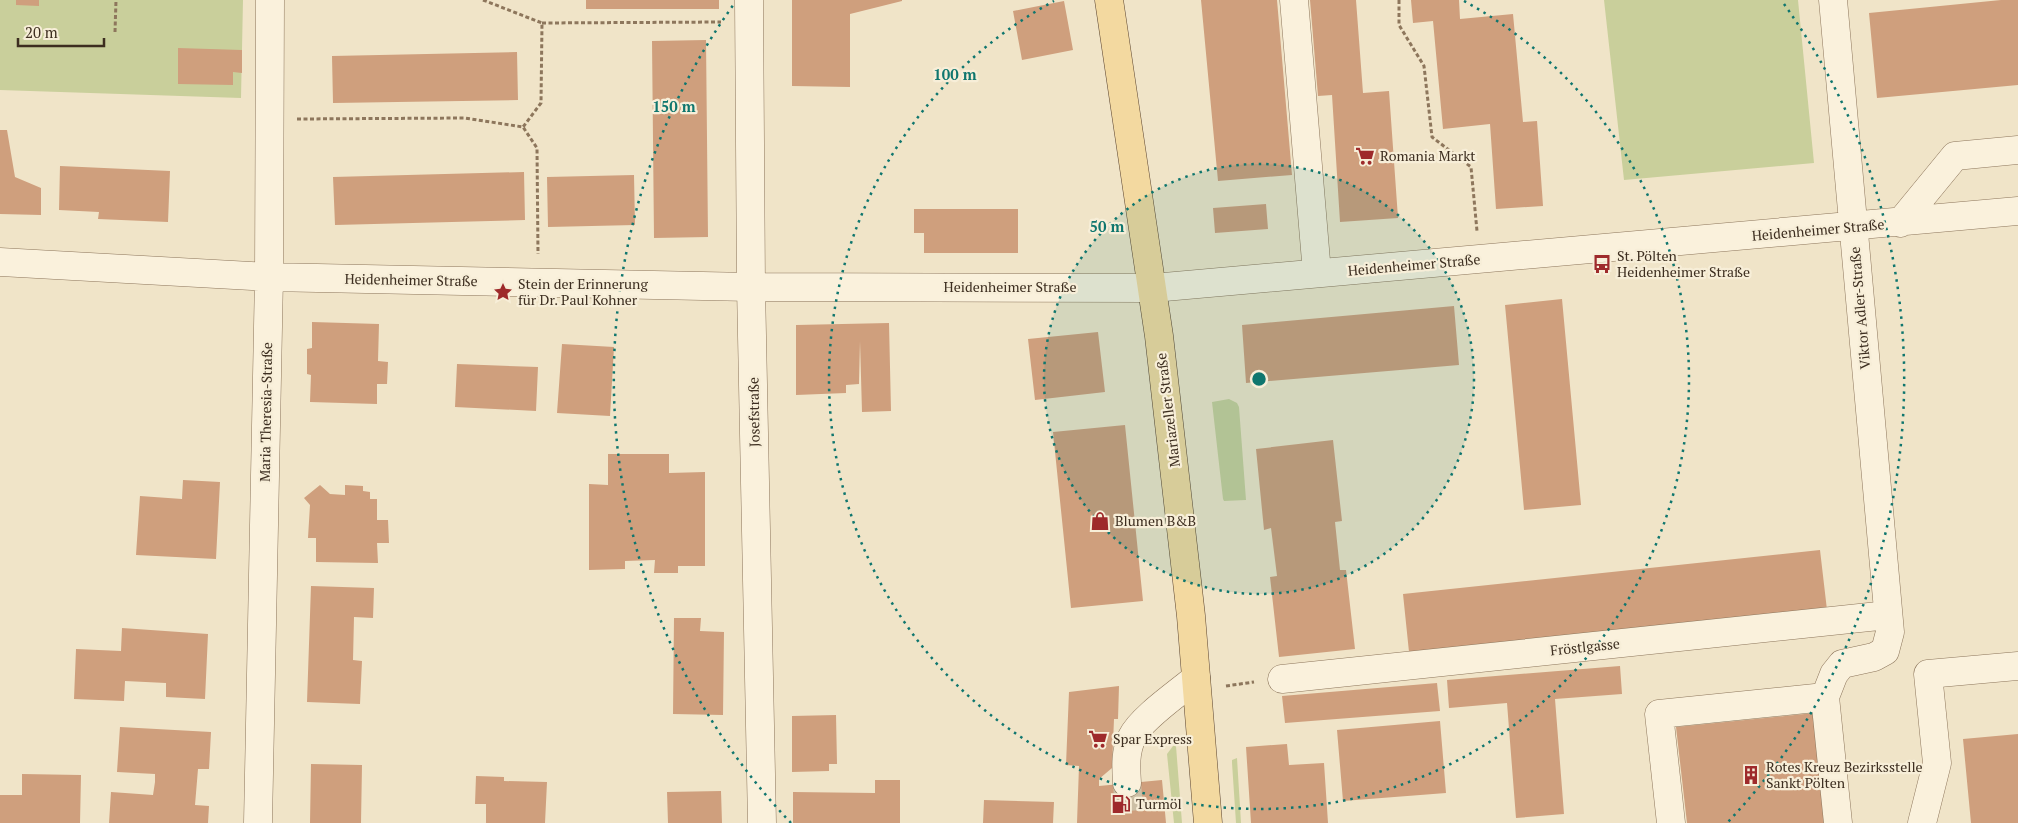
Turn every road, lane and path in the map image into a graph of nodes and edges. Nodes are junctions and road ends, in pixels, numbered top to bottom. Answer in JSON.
{"nodes":[{"id":1,"x":116,"y":0,"type":"edge"},
{"id":2,"x":270,"y":0,"type":"edge"},
{"id":3,"x":483,"y":0,"type":"edge"},
{"id":4,"x":1109,"y":0,"type":"edge"},
{"id":5,"x":1294,"y":0,"type":"edge"},
{"id":6,"x":1398,"y":0,"type":"edge"},
{"id":7,"x":1833,"y":0,"type":"edge"},
{"id":8,"x":749,"y":11,"type":"edge"},
{"id":9,"x":542,"y":23,"type":"junction"},
{"id":10,"x":115,"y":32,"type":"dead end"},
{"id":11,"x":270,"y":119,"type":"junction"},
{"id":12,"x":523,"y":127,"type":"junction"},
{"id":13,"x":2018,"y":150,"type":"edge"},
{"id":14,"x":2018,"y":211,"type":"edge"},
{"id":15,"x":1900,"y":223,"type":"junction"},
{"id":16,"x":1854,"y":227,"type":"junction"},
{"id":17,"x":1480,"y":259,"type":"junction"},
{"id":18,"x":0,"y":262,"type":"edge"},
{"id":19,"x":1317,"y":273,"type":"junction"},
{"id":20,"x":269,"y":277,"type":"junction"},
{"id":21,"x":538,"y":282,"type":"junction"},
{"id":22,"x":751,"y":287,"type":"junction"},
{"id":23,"x":1153,"y":288,"type":"junction"},
{"id":24,"x":1888,"y":615,"type":"junction"},
{"id":25,"x":2018,"y":666,"type":"edge"},
{"id":26,"x":1282,"y":679,"type":"joint"},
{"id":27,"x":1197,"y":684,"type":"junction"},
{"id":28,"x":1825,"y":697,"type":"junction"},
{"id":29,"x":1127,"y":783,"type":"tunnel mouth"},
{"id":30,"x":258,"y":823,"type":"edge"},
{"id":31,"x":762,"y":823,"type":"edge"},
{"id":32,"x":1208,"y":823,"type":"edge"},
{"id":33,"x":1671,"y":823,"type":"edge"},
{"id":34,"x":1838,"y":823,"type":"edge"},
{"id":35,"x":1922,"y":823,"type":"edge"}],
"edges":[{"from":1,"to":10,"type":"path"},
{"from":2,"to":11,"type":"street","name":"Maria Theresia-Straße"},
{"from":3,"to":9,"type":"path"},
{"from":4,"to":23,"type":"main road","name":"Mariazeller Straße"},
{"from":5,"to":19,"type":"street"},
{"from":6,"to":17,"type":"path"},
{"from":7,"to":16,"type":"street","name":"Viktor Adler-Straße"},
{"from":8,"to":9,"type":"path"},
{"from":8,"to":22,"type":"street","name":"Josefstraße"},
{"from":9,"to":12,"type":"path"},
{"from":11,"to":12,"type":"path"},
{"from":11,"to":20,"type":"street","name":"Maria Theresia-Straße"},
{"from":12,"to":21,"type":"path"},
{"from":13,"to":15,"type":"street"},
{"from":14,"to":15,"type":"street","name":"Heidenheimer Straße"},
{"from":15,"to":16,"type":"street","name":"Heidenheimer Straße"},
{"from":16,"to":17,"type":"street","name":"Heidenheimer Straße"},
{"from":16,"to":24,"type":"street","name":"Viktor Adler-Straße"},
{"from":17,"to":19,"type":"street","name":"Heidenheimer Straße"},
{"from":18,"to":20,"type":"street","name":"Heidenheimer Straße"},
{"from":19,"to":23,"type":"street","name":"Heidenheimer Straße"},
{"from":20,"to":21,"type":"street","name":"Heidenheimer Straße"},
{"from":20,"to":30,"type":"street","name":"Maria Theresia-Straße"},
{"from":21,"to":22,"type":"street","name":"Heidenheimer Straße"},
{"from":22,"to":23,"type":"street","name":"Heidenheimer Straße"},
{"from":22,"to":31,"type":"street","name":"Josefstraße"},
{"from":23,"to":27,"type":"main road","name":"Mariazeller Straße"},
{"from":24,"to":26,"type":"street","name":"Fröstlgasse"},
{"from":24,"to":28,"type":"street","name":"Viktor Adler-Straße"},
{"from":25,"to":35,"type":"street"},
{"from":26,"to":27,"type":"path"},
{"from":27,"to":29,"type":"street"},
{"from":27,"to":32,"type":"main road","name":"Mariazeller Straße"},
{"from":28,"to":33,"type":"street"},
{"from":28,"to":34,"type":"street"}]}
